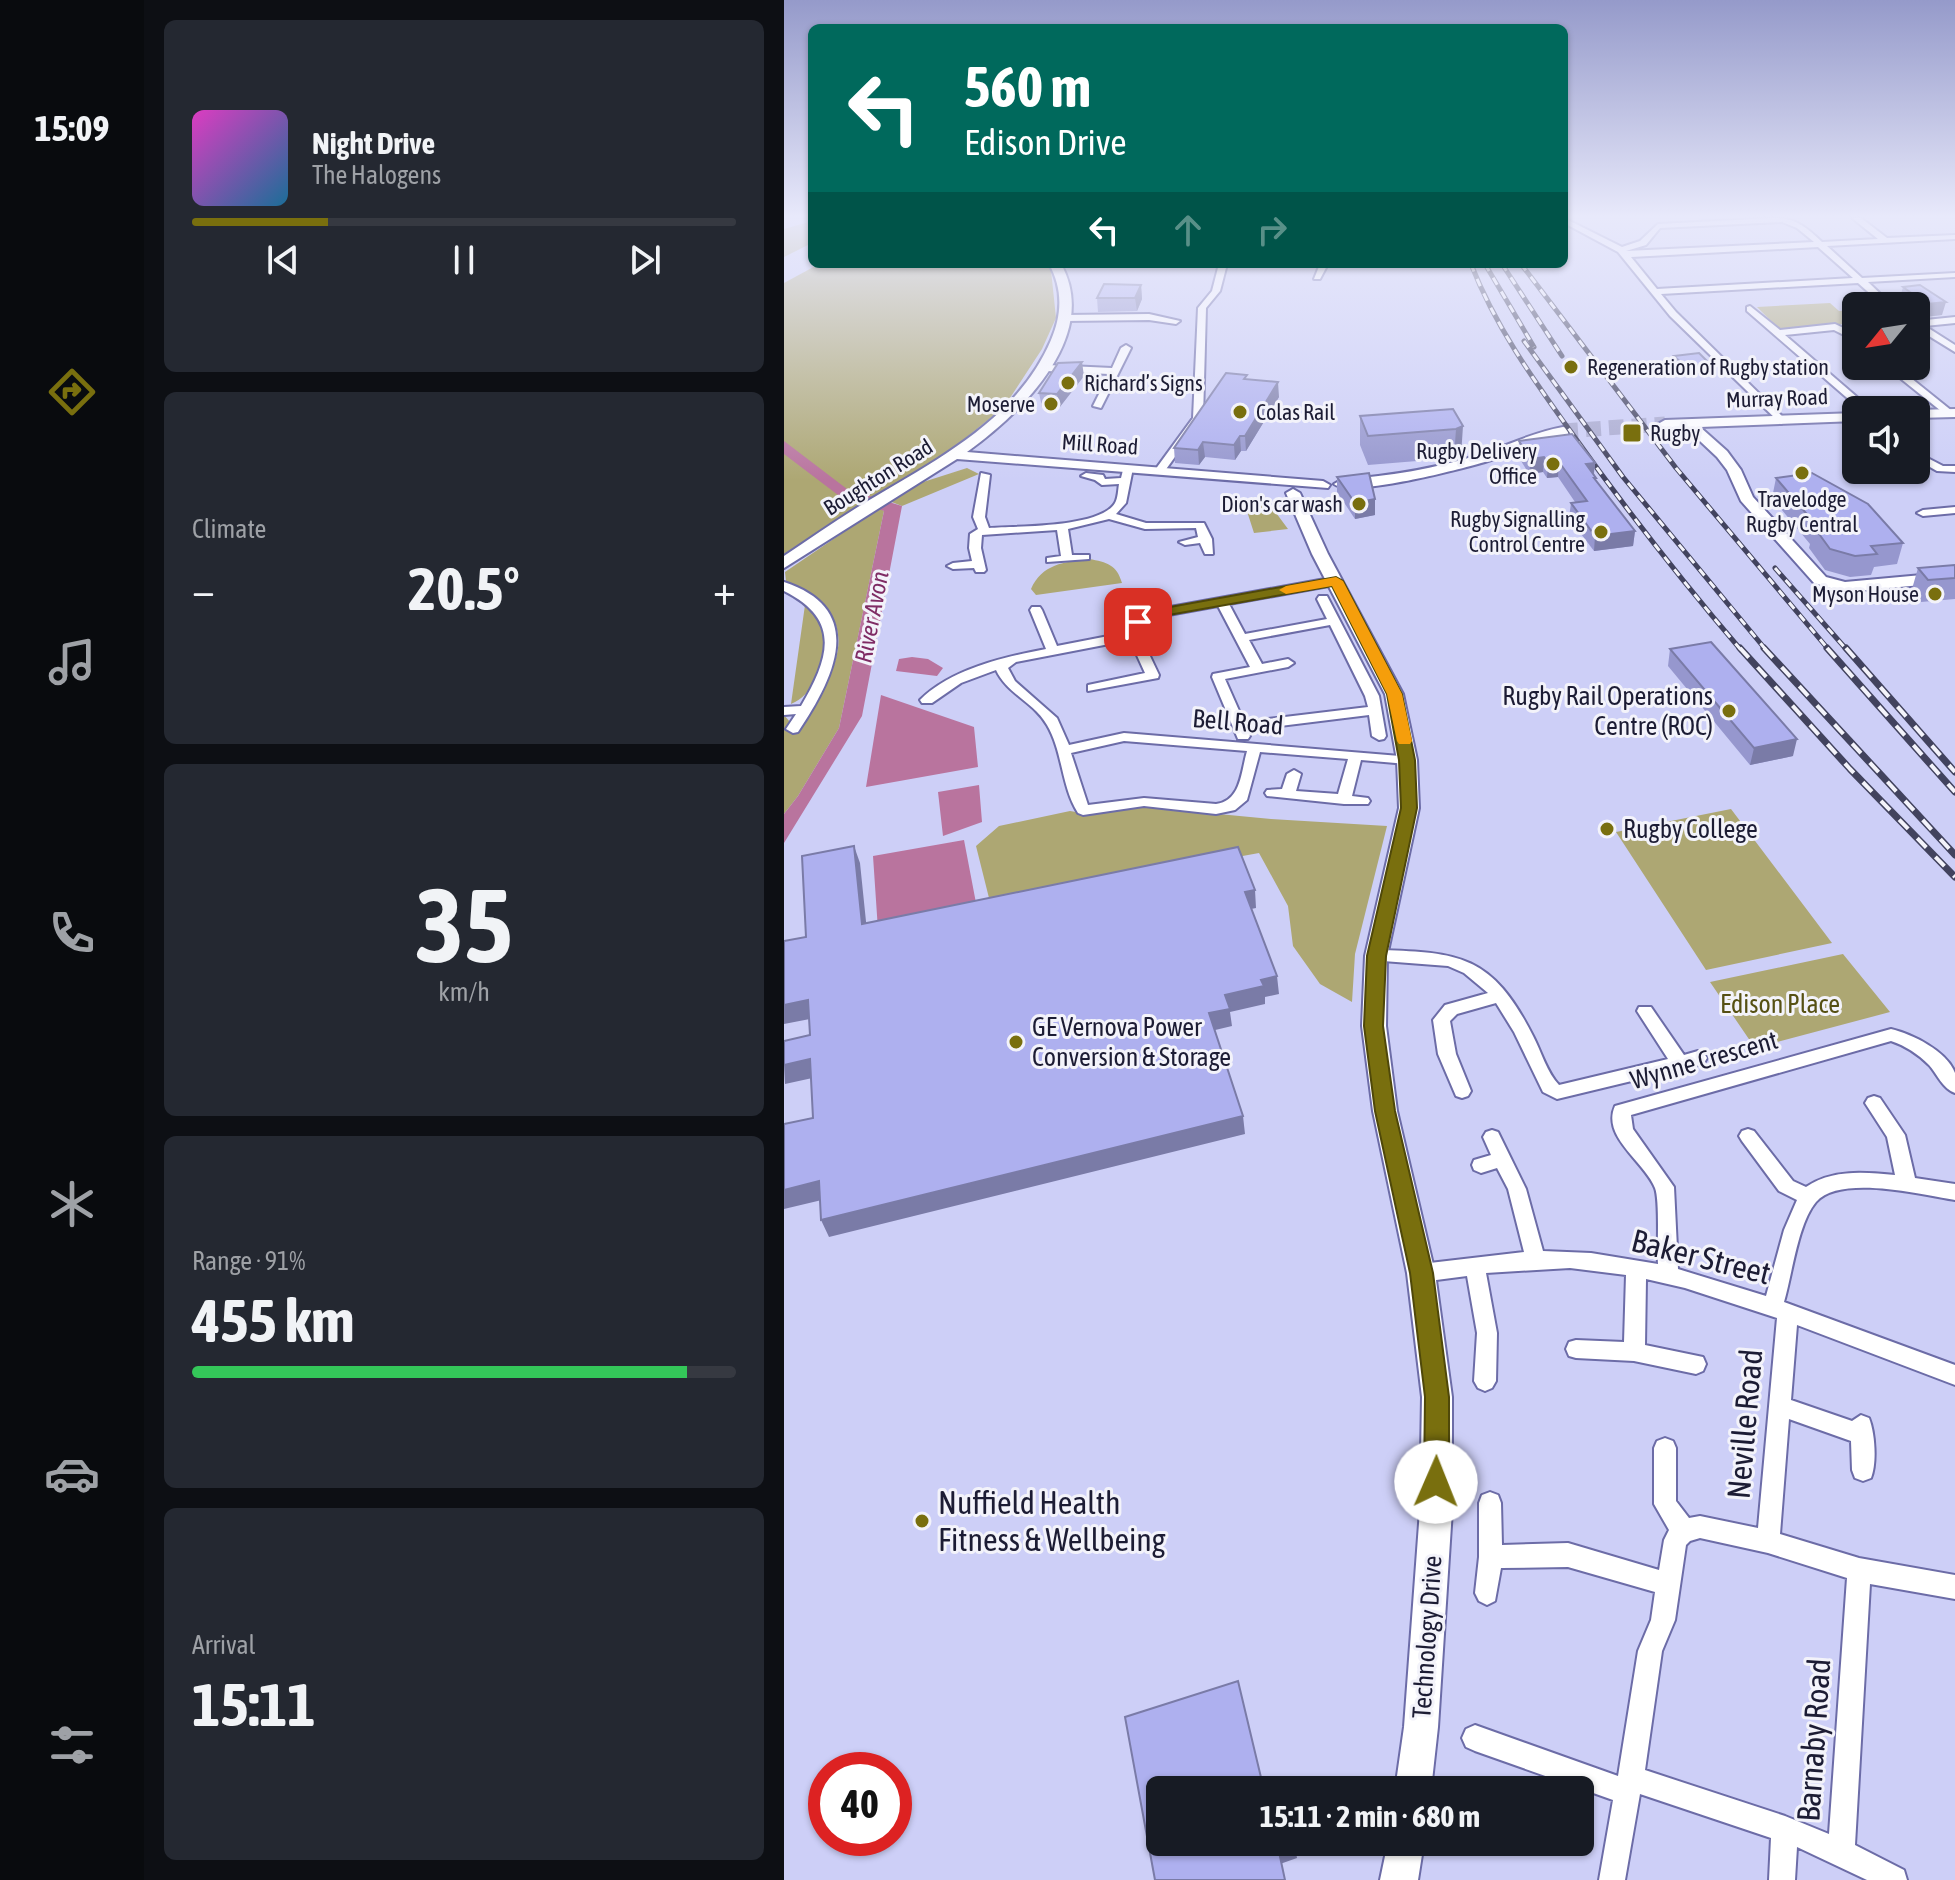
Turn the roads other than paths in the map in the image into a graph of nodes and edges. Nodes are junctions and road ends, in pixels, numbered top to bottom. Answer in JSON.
{"nodes":[{"id":1,"x":1065,"y":306,"type":"edge"},
{"id":2,"x":1204,"y":306,"type":"edge"},
{"id":3,"x":1666,"y":306,"type":"edge"},
{"id":4,"x":1750,"y":309,"type":"dead end"},
{"id":5,"x":1065,"y":318,"type":"junction"},
{"id":6,"x":1955,"y":320,"type":"edge"},
{"id":7,"x":1176,"y":321,"type":"dead end"},
{"id":8,"x":1930,"y":323,"type":"edge"},
{"id":9,"x":1842,"y":331,"type":"edge"},
{"id":10,"x":1779,"y":333,"type":"junction"},
{"id":11,"x":1930,"y":333,"type":"edge"},
{"id":12,"x":1126,"y":348,"type":"dead end"},
{"id":13,"x":1955,"y":349,"type":"edge"},
{"id":14,"x":1047,"y":368,"type":"junction"},
{"id":15,"x":1115,"y":371,"type":"junction"},
{"id":16,"x":1909,"y":380,"type":"edge"},
{"id":17,"x":1851,"y":396,"type":"edge"},
{"id":18,"x":1098,"y":406,"type":"dead end"},
{"id":19,"x":1953,"y":413,"type":"edge"},
{"id":20,"x":1930,"y":414,"type":"edge"},
{"id":21,"x":1842,"y":418,"type":"edge"},
{"id":22,"x":1781,"y":421,"type":"junction"},
{"id":23,"x":1665,"y":424,"type":"tunnel mouth"},
{"id":24,"x":1700,"y":427,"type":"junction"},
{"id":25,"x":1563,"y":431,"type":"tunnel mouth"},
{"id":26,"x":956,"y":455,"type":"junction"},
{"id":27,"x":1930,"y":462,"type":"edge"},
{"id":28,"x":1941,"y":469,"type":"junction"},
{"id":29,"x":1955,"y":469,"type":"edge"},
{"id":30,"x":1160,"y":470,"type":"junction"},
{"id":31,"x":1125,"y":474,"type":"junction"},
{"id":32,"x":985,"y":475,"type":"dead end"},
{"id":33,"x":1086,"y":476,"type":"dead end"},
{"id":34,"x":1955,"y":481,"type":"edge"},
{"id":35,"x":1263,"y":482,"type":"joint"},
{"id":36,"x":1288,"y":493,"type":"junction"},
{"id":37,"x":1955,"y":510,"type":"edge"},
{"id":38,"x":1923,"y":513,"type":"dead end"},
{"id":39,"x":1109,"y":515,"type":"junction"},
{"id":40,"x":1062,"y":526,"type":"junction"},
{"id":41,"x":984,"y":531,"type":"junction"},
{"id":42,"x":1206,"y":539,"type":"junction"},
{"id":43,"x":1185,"y":542,"type":"dead end"},
{"id":44,"x":1209,"y":552,"type":"dead end"},
{"id":45,"x":1085,"y":557,"type":"dead end"},
{"id":46,"x":1060,"y":559,"type":"junction"},
{"id":47,"x":784,"y":563,"type":"edge"},
{"id":48,"x":953,"y":566,"type":"dead end"},
{"id":49,"x":1040,"y":569,"type":"dead end"},
{"id":50,"x":1955,"y":577,"type":"edge"},
{"id":51,"x":784,"y":586,"type":"edge"},
{"id":52,"x":1330,"y":590,"type":"junction"},
{"id":53,"x":1221,"y":601,"type":"junction"},
{"id":54,"x":1036,"y":610,"type":"dead end"},
{"id":55,"x":1334,"y":621,"type":"junction"},
{"id":56,"x":1134,"y":635,"type":"junction"},
{"id":57,"x":1241,"y":638,"type":"junction"},
{"id":58,"x":1053,"y":651,"type":"junction"},
{"id":59,"x":1004,"y":663,"type":"junction"},
{"id":60,"x":1288,"y":663,"type":"dead end"},
{"id":61,"x":1258,"y":669,"type":"junction"},
{"id":62,"x":1093,"y":688,"type":"dead end"},
{"id":63,"x":931,"y":693,"type":"dead end"},
{"id":64,"x":1373,"y":703,"type":"junction"},
{"id":65,"x":806,"y":710,"type":"junction"},
{"id":66,"x":784,"y":711,"type":"edge"},
{"id":67,"x":1240,"y":727,"type":"junction"},
{"id":68,"x":793,"y":729,"type":"dead end"},
{"id":69,"x":1379,"y":736,"type":"dead end"},
{"id":70,"x":1250,"y":746,"type":"junction"},
{"id":71,"x":1066,"y":750,"type":"junction"},
{"id":72,"x":1355,"y":758,"type":"junction"},
{"id":73,"x":1407,"y":760,"type":"junction"},
{"id":74,"x":1294,"y":774,"type":"dead end"},
{"id":75,"x":1272,"y":793,"type":"dead end"},
{"id":76,"x":1288,"y":794,"type":"junction"},
{"id":77,"x":1344,"y":800,"type":"junction"},
{"id":78,"x":1363,"y":801,"type":"dead end"},
{"id":79,"x":1376,"y":956,"type":"junction"},
{"id":80,"x":1500,"y":996,"type":"junction"},
{"id":81,"x":1645,"y":1011,"type":"dead end"},
{"id":82,"x":1698,"y":1058,"type":"dead end"},
{"id":83,"x":1679,"y":1062,"type":"junction"},
{"id":84,"x":1955,"y":1086,"type":"edge"},
{"id":85,"x":1462,"y":1091,"type":"dead end"},
{"id":86,"x":1874,"y":1103,"type":"dead end"},
{"id":87,"x":1748,"y":1136,"type":"dead end"},
{"id":88,"x":1492,"y":1137,"type":"dead end"},
{"id":89,"x":1502,"y":1159,"type":"junction"},
{"id":90,"x":1481,"y":1165,"type":"dead end"},
{"id":91,"x":1907,"y":1186,"type":"junction"},
{"id":92,"x":1955,"y":1192,"type":"edge"},
{"id":93,"x":1808,"y":1197,"type":"junction"},
{"id":94,"x":1535,"y":1259,"type":"junction"},
{"id":95,"x":1475,"y":1267,"type":"junction"},
{"id":96,"x":1636,"y":1269,"type":"junction"},
{"id":97,"x":1421,"y":1273,"type":"junction"},
{"id":98,"x":1668,"y":1276,"type":"junction"},
{"id":99,"x":1780,"y":1308,"type":"junction"},
{"id":100,"x":1576,"y":1349,"type":"dead end"},
{"id":101,"x":1634,"y":1352,"type":"junction"},
{"id":102,"x":1696,"y":1364,"type":"dead end"},
{"id":103,"x":1955,"y":1375,"type":"edge"},
{"id":104,"x":1485,"y":1381,"type":"dead end"},
{"id":105,"x":1778,"y":1405,"type":"junction"},
{"id":106,"x":1665,"y":1448,"type":"dead end"},
{"id":107,"x":1863,"y":1470,"type":"dead end"},
{"id":108,"x":1490,"y":1503,"type":"dead end"},
{"id":109,"x":1684,"y":1531,"type":"junction"},
{"id":110,"x":1768,"y":1542,"type":"junction"},
{"id":111,"x":1491,"y":1557,"type":"junction"},
{"id":112,"x":1859,"y":1570,"type":"junction"},
{"id":113,"x":1667,"y":1584,"type":"junction"},
{"id":114,"x":1955,"y":1587,"type":"edge"},
{"id":115,"x":1487,"y":1593,"type":"dead end"},
{"id":116,"x":1475,"y":1738,"type":"dead end"},
{"id":117,"x":1415,"y":1776,"type":"edge"},
{"id":118,"x":1628,"y":1785,"type":"junction"},
{"id":119,"x":1785,"y":1829,"type":"junction"},
{"id":120,"x":1839,"y":1851,"type":"junction"},
{"id":121,"x":1403,"y":1856,"type":"edge"},
{"id":122,"x":1399,"y":1880,"type":"edge"},
{"id":123,"x":1612,"y":1880,"type":"edge"},
{"id":124,"x":1782,"y":1880,"type":"edge"},
{"id":125,"x":1894,"y":1880,"type":"edge"}],
"edges":[{"from":1,"to":5,"type":"street"},
{"from":2,"to":30,"type":"street"},
{"from":3,"to":22,"type":"street"},
{"from":4,"to":10,"type":"street"},
{"from":5,"to":7,"type":"street"},
{"from":5,"to":14,"type":"street"},
{"from":6,"to":8,"type":"street"},
{"from":9,"to":10,"type":"street"},
{"from":10,"to":17,"type":"street"},
{"from":11,"to":13,"type":"street"},
{"from":12,"to":15,"type":"street"},
{"from":14,"to":15,"type":"street"},
{"from":14,"to":26,"type":"street","name":"Boughton Road"},
{"from":15,"to":18,"type":"street"},
{"from":16,"to":19,"type":"street"},
{"from":19,"to":20,"type":"street"},
{"from":21,"to":22,"type":"street","name":"Murray Road"},
{"from":22,"to":24,"type":"street","name":"Murray Road"},
{"from":23,"to":24,"type":"street"},
{"from":24,"to":50,"type":"street"},
{"from":25,"to":36,"type":"street"},
{"from":26,"to":31,"type":"street","name":"Mill Road"},
{"from":26,"to":47,"type":"street","name":"Boughton Road"},
{"from":27,"to":28,"type":"street"},
{"from":28,"to":29,"type":"street"},
{"from":28,"to":34,"type":"street"},
{"from":30,"to":31,"type":"street","name":"Mill Road"},
{"from":30,"to":35,"type":"street","name":"Mill Road"},
{"from":31,"to":33,"type":"street","name":"Mill Road"},
{"from":31,"to":39,"type":"street"},
{"from":32,"to":41,"type":"street"},
{"from":35,"to":36,"type":"street","name":"Technology Drive"},
{"from":36,"to":52,"type":"street","name":"Technology Drive"},
{"from":37,"to":38,"type":"street"},
{"from":39,"to":40,"type":"street"},
{"from":39,"to":42,"type":"street"},
{"from":40,"to":41,"type":"street"},
{"from":40,"to":46,"type":"street"},
{"from":41,"to":48,"type":"street"},
{"from":42,"to":43,"type":"street"},
{"from":42,"to":44,"type":"street"},
{"from":45,"to":46,"type":"street"},
{"from":46,"to":49,"type":"street"},
{"from":51,"to":65,"type":"street"},
{"from":52,"to":53,"type":"street"},
{"from":52,"to":55,"type":"street"},
{"from":52,"to":73,"type":"street","name":"Technology Drive"},
{"from":53,"to":56,"type":"street"},
{"from":53,"to":57,"type":"street"},
{"from":54,"to":58,"type":"street"},
{"from":55,"to":57,"type":"street"},
{"from":55,"to":64,"type":"street"},
{"from":56,"to":58,"type":"street"},
{"from":56,"to":62,"type":"street"},
{"from":57,"to":61,"type":"street"},
{"from":58,"to":59,"type":"street"},
{"from":59,"to":63,"type":"street"},
{"from":59,"to":71,"type":"street"},
{"from":60,"to":61,"type":"street"},
{"from":61,"to":67,"type":"street"},
{"from":64,"to":67,"type":"street"},
{"from":64,"to":69,"type":"street"},
{"from":65,"to":66,"type":"street"},
{"from":65,"to":68,"type":"street"},
{"from":67,"to":70,"type":"street"},
{"from":70,"to":71,"type":"street","name":"Bell Road"},
{"from":70,"to":71,"type":"street"},
{"from":70,"to":72,"type":"street","name":"Bell Road"},
{"from":72,"to":73,"type":"street","name":"Bell Road"},
{"from":72,"to":77,"type":"street"},
{"from":73,"to":79,"type":"street","name":"Technology Drive"},
{"from":74,"to":76,"type":"street"},
{"from":75,"to":76,"type":"street"},
{"from":76,"to":77,"type":"street"},
{"from":77,"to":78,"type":"street"},
{"from":79,"to":80,"type":"street"},
{"from":79,"to":97,"type":"street","name":"Technology Drive"},
{"from":80,"to":83,"type":"street"},
{"from":80,"to":85,"type":"street"},
{"from":81,"to":83,"type":"street"},
{"from":82,"to":83,"type":"street"},
{"from":84,"to":98,"type":"street","name":"Wynne Crescent"},
{"from":86,"to":91,"type":"street"},
{"from":87,"to":93,"type":"street"},
{"from":88,"to":89,"type":"street"},
{"from":89,"to":90,"type":"street"},
{"from":89,"to":94,"type":"street"},
{"from":91,"to":92,"type":"street"},
{"from":91,"to":93,"type":"street"},
{"from":93,"to":99,"type":"street"},
{"from":94,"to":95,"type":"street","name":"Baker Street"},
{"from":94,"to":96,"type":"street","name":"Baker Street"},
{"from":95,"to":97,"type":"street","name":"Baker Street"},
{"from":95,"to":104,"type":"street"},
{"from":96,"to":98,"type":"street","name":"Baker Street"},
{"from":96,"to":101,"type":"street"},
{"from":97,"to":117,"type":"street","name":"Technology Drive"},
{"from":98,"to":99,"type":"street","name":"Baker Street"},
{"from":99,"to":103,"type":"street","name":"Baker Street"},
{"from":99,"to":105,"type":"street","name":"Neville Road"},
{"from":100,"to":101,"type":"street"},
{"from":101,"to":102,"type":"street"},
{"from":105,"to":107,"type":"street"},
{"from":105,"to":110,"type":"street","name":"Neville Road"},
{"from":106,"to":109,"type":"street"},
{"from":108,"to":111,"type":"street"},
{"from":109,"to":110,"type":"street"},
{"from":109,"to":113,"type":"street"},
{"from":110,"to":112,"type":"street"},
{"from":111,"to":113,"type":"street"},
{"from":111,"to":115,"type":"street"},
{"from":112,"to":114,"type":"street"},
{"from":112,"to":120,"type":"street","name":"Barnaby Road"},
{"from":113,"to":118,"type":"street"},
{"from":116,"to":118,"type":"street"},
{"from":118,"to":119,"type":"street"},
{"from":118,"to":123,"type":"street"},
{"from":119,"to":120,"type":"street","name":"Barnaby Road"},
{"from":119,"to":124,"type":"street","name":"Barnaby Road"},
{"from":120,"to":125,"type":"street"},
{"from":121,"to":122,"type":"street"}]}
